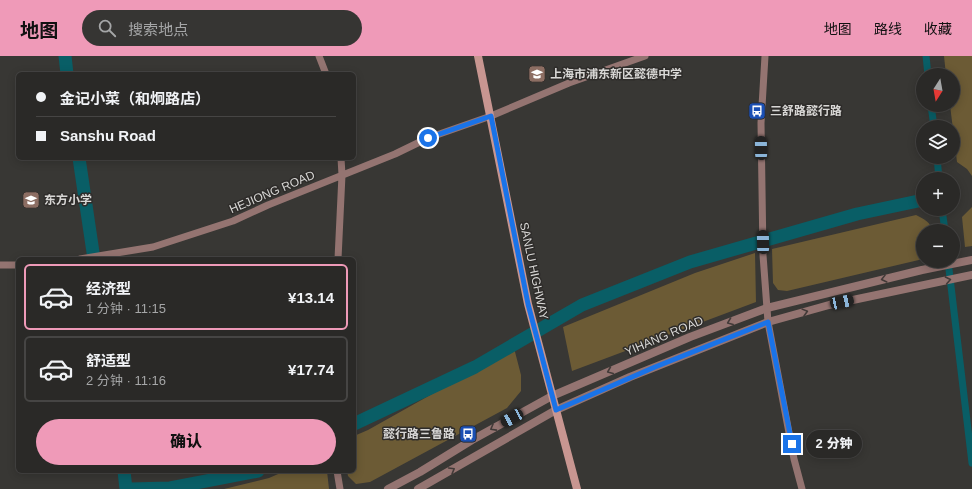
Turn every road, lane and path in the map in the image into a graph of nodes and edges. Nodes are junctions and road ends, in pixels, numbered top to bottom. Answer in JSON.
{"nodes":[{"id":1,"x":319,"y":56,"type":"edge"},
{"id":2,"x":478,"y":56,"type":"edge"},
{"id":3,"x":645,"y":56,"type":"edge"},
{"id":4,"x":765,"y":56,"type":"edge"},
{"id":5,"x":325,"y":72,"type":"edge"},
{"id":6,"x":491,"y":116,"type":"junction"},
{"id":7,"x":341,"y":160,"type":"edge"},
{"id":8,"x":342,"y":175,"type":"junction"},
{"id":9,"x":92,"y":257,"type":"edge"},
{"id":10,"x":338,"y":257,"type":"edge"},
{"id":11,"x":972,"y":260,"type":"edge"},
{"id":12,"x":0,"y":265,"type":"edge"},
{"id":13,"x":16,"y":265,"type":"edge"},
{"id":14,"x":972,"y":275,"type":"edge"},
{"id":15,"x":767,"y":308,"type":"junction"},
{"id":16,"x":768,"y":322,"type":"junction"},
{"id":17,"x":552,"y":396,"type":"junction"},
{"id":18,"x":556,"y":410,"type":"junction"},
{"id":19,"x":337,"y":473,"type":"edge"},
{"id":20,"x":340,"y":489,"type":"edge"},
{"id":21,"x":388,"y":489,"type":"edge"},
{"id":22,"x":418,"y":489,"type":"edge"},
{"id":23,"x":577,"y":489,"type":"edge"},
{"id":24,"x":802,"y":489,"type":"edge"}],
"edges":[{"from":1,"to":5,"type":"street"},
{"from":2,"to":6,"type":"main road","name":"SANLU HIGHWAY"},
{"from":3,"to":6,"type":"street","name":"HEJIONG ROAD"},
{"from":4,"to":15,"type":"street"},
{"from":6,"to":8,"type":"street","name":"HEJIONG ROAD"},
{"from":6,"to":17,"type":"main road","name":"SANLU HIGHWAY"},
{"from":7,"to":8,"type":"street"},
{"from":8,"to":9,"type":"street","name":"HEJIONG ROAD"},
{"from":8,"to":10,"type":"street"},
{"from":11,"to":15,"type":"street","name":"YIHANG ROAD","one_way":true},
{"from":12,"to":13,"type":"street"},
{"from":16,"to":14,"type":"street","name":"YIHANG ROAD","one_way":true},
{"from":15,"to":16,"type":"street"},
{"from":15,"to":17,"type":"street","name":"YIHANG ROAD","one_way":true},
{"from":16,"to":18,"type":"street","name":"YIHANG ROAD"},
{"from":16,"to":24,"type":"street"},
{"from":17,"to":18,"type":"main road","name":"SANLU HIGHWAY"},
{"from":17,"to":21,"type":"street","name":"YIHANG ROAD","one_way":true},
{"from":22,"to":18,"type":"street","name":"YIHANG ROAD","one_way":true},
{"from":18,"to":23,"type":"main road","name":"SANLU HIGHWAY"},
{"from":19,"to":20,"type":"street"}]}
